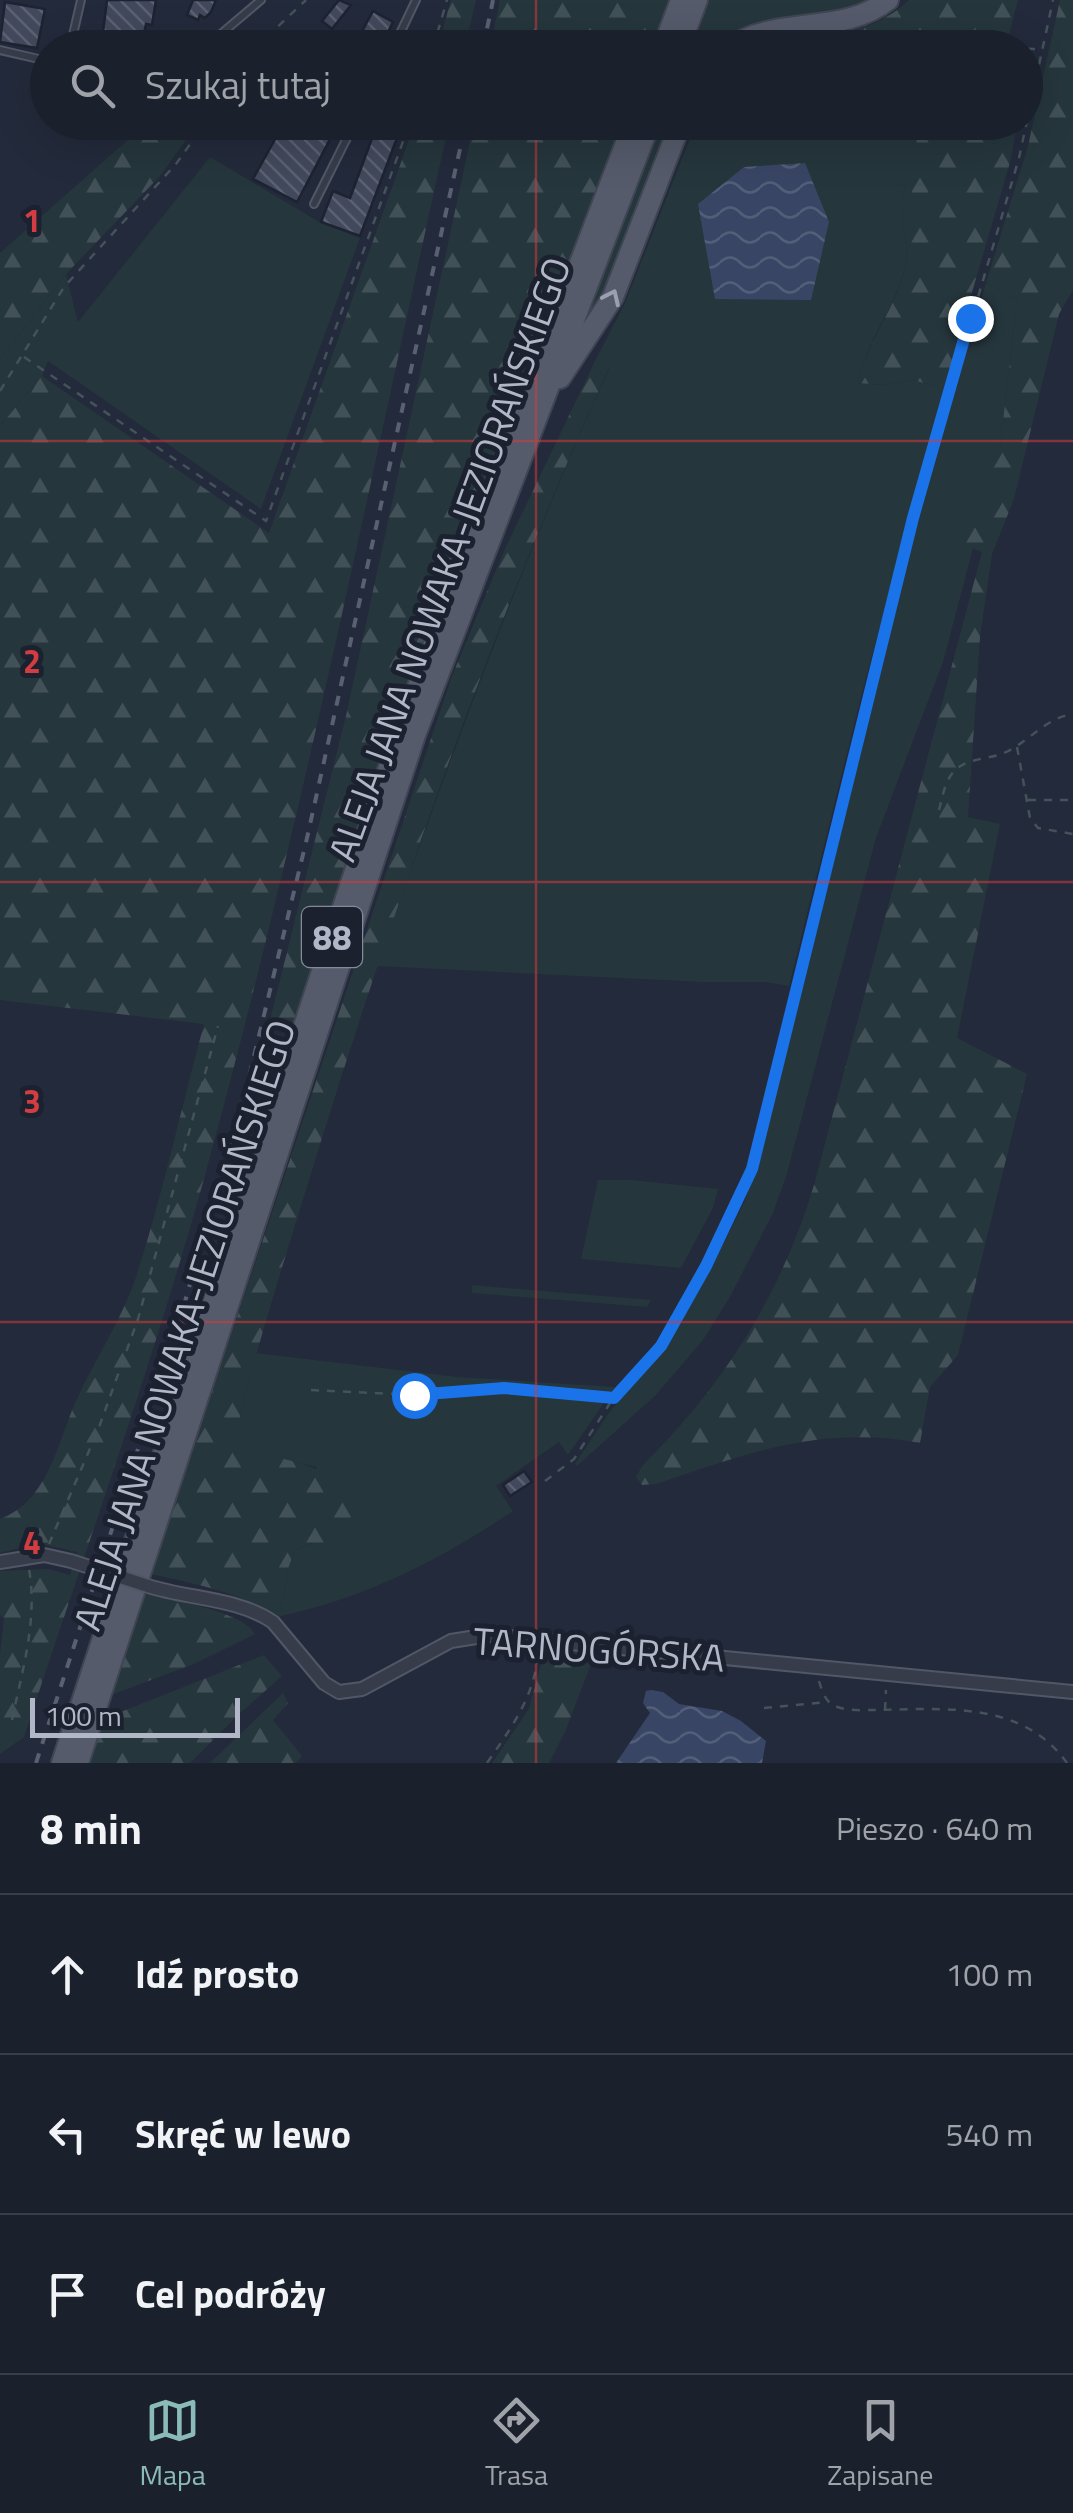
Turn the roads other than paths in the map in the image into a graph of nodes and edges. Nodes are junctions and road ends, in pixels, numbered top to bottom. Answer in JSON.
{"nodes":[{"id":1,"x":81,"y":0,"type":"edge"},
{"id":2,"x":261,"y":0,"type":"edge"},
{"id":3,"x":416,"y":0,"type":"edge"},
{"id":4,"x":681,"y":0,"type":"edge"},
{"id":5,"x":697,"y":0,"type":"edge"},
{"id":6,"x":888,"y":0,"type":"edge"},
{"id":7,"x":74,"y":30,"type":"edge"},
{"id":8,"x":226,"y":30,"type":"edge"},
{"id":9,"x":401,"y":30,"type":"edge"},
{"id":10,"x":670,"y":30,"type":"edge"},
{"id":11,"x":686,"y":30,"type":"edge"},
{"id":12,"x":785,"y":30,"type":"edge"},
{"id":13,"x":0,"y":50,"type":"edge"},
{"id":14,"x":30,"y":57,"type":"edge"},
{"id":15,"x":346,"y":140,"type":"edge"},
{"id":16,"x":627,"y":140,"type":"edge"},
{"id":17,"x":643,"y":140,"type":"edge"},
{"id":18,"x":674,"y":140,"type":"edge"},
{"id":19,"x":314,"y":204,"type":"dead end"},
{"id":20,"x":540,"y":408,"type":"junction"},
{"id":21,"x":0,"y":1562,"type":"edge"},
{"id":22,"x":1073,"y":1692,"type":"edge"},
{"id":23,"x":62,"y":1763,"type":"edge"},
{"id":24,"x":78,"y":1763,"type":"edge"}],
"edges":[{"from":1,"to":7,"type":"lane"},
{"from":2,"to":8,"type":"lane"},
{"from":3,"to":9,"type":"lane"},
{"from":4,"to":10,"type":"main road"},
{"from":5,"to":11,"type":"main road"},
{"from":6,"to":12,"type":"main road"},
{"from":13,"to":14,"type":"lane"},
{"from":15,"to":19,"type":"lane"},
{"from":16,"to":23,"type":"main road","name":"ALEJA JANA NOWAKA-JEZIORAŃSKIEGO","number":"88"},
{"from":17,"to":20,"type":"main road","name":"ALEJA JANA NOWAKA-JEZIORAŃSKIEGO","number":"88"},
{"from":20,"to":18,"type":"main road","one_way":true},
{"from":20,"to":24,"type":"main road","name":"ALEJA JANA NOWAKA-JEZIORAŃSKIEGO","number":"88"},
{"from":21,"to":22,"type":"street","name":"TARNOGÓRSKA","bridge":true}]}
